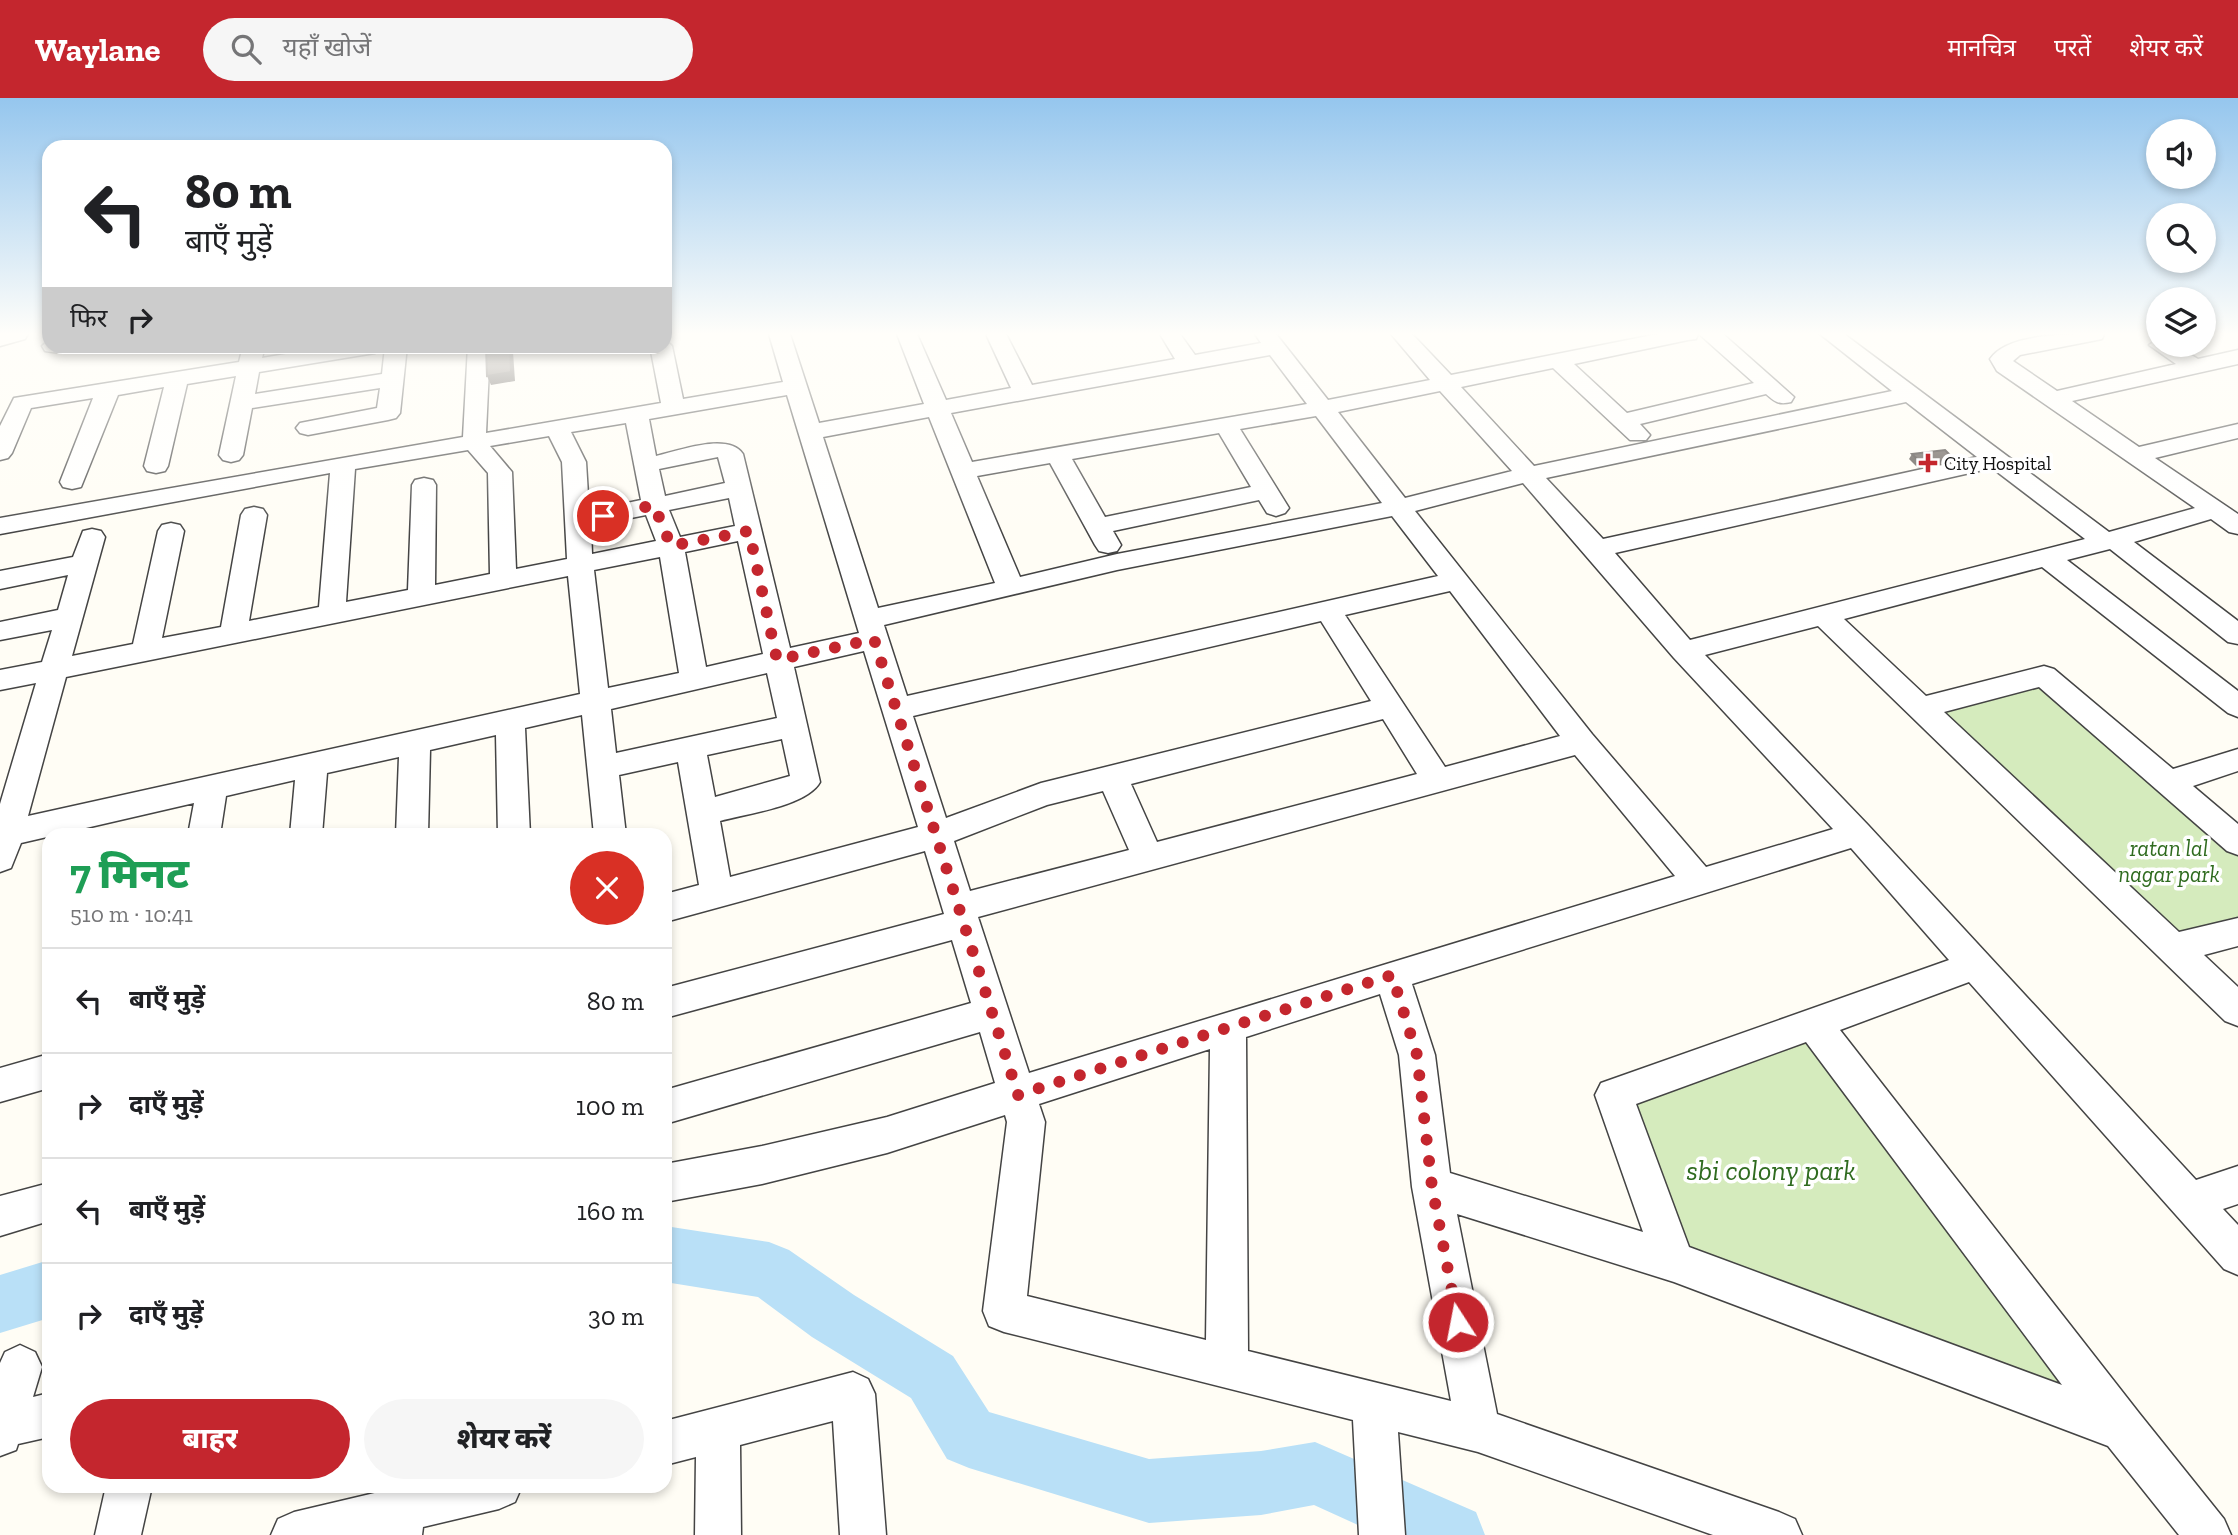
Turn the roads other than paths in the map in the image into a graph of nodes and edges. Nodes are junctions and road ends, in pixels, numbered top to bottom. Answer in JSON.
{"nodes":[{"id":1,"x":36,"y":401,"type":"edge"},
{"id":2,"x":104,"y":401,"type":"edge"},
{"id":3,"x":172,"y":401,"type":"edge"},
{"id":4,"x":248,"y":401,"type":"edge"},
{"id":5,"x":312,"y":401,"type":"edge"},
{"id":6,"x":390,"y":401,"type":"edge"},
{"id":7,"x":476,"y":401,"type":"edge"},
{"id":8,"x":672,"y":401,"type":"edge"},
{"id":9,"x":714,"y":401,"type":"edge"},
{"id":10,"x":800,"y":401,"type":"edge"},
{"id":11,"x":934,"y":401,"type":"edge"},
{"id":12,"x":975,"y":401,"type":"edge"},
{"id":13,"x":1318,"y":401,"type":"edge"},
{"id":14,"x":1357,"y":401,"type":"edge"},
{"id":15,"x":1462,"y":401,"type":"edge"},
{"id":16,"x":1601,"y":401,"type":"edge"},
{"id":17,"x":1706,"y":401,"type":"edge"},
{"id":18,"x":1787,"y":401,"type":"edge"},
{"id":19,"x":1876,"y":401,"type":"edge"},
{"id":20,"x":1919,"y":401,"type":"edge"},
{"id":21,"x":2055,"y":401,"type":"edge"},
{"id":22,"x":242,"y":402,"type":"joint"},
{"id":23,"x":11,"y":405,"type":"edge"},
{"id":24,"x":673,"y":408,"type":"junction"},
{"id":25,"x":937,"y":408,"type":"junction"},
{"id":26,"x":1323,"y":408,"type":"junction"},
{"id":27,"x":401,"y":411,"type":"dead end"},
{"id":28,"x":636,"y":414,"type":"junction"},
{"id":29,"x":1804,"y":416,"type":"junction"},
{"id":30,"x":1622,"y":421,"type":"junction"},
{"id":31,"x":1226,"y":425,"type":"junction"},
{"id":32,"x":557,"y":428,"type":"junction"},
{"id":33,"x":2238,"y":431,"type":"edge"},
{"id":34,"x":810,"y":432,"type":"junction"},
{"id":35,"x":474,"y":442,"type":"junction"},
{"id":36,"x":1651,"y":448,"type":"junction"},
{"id":37,"x":0,"y":453,"type":"edge"},
{"id":38,"x":1058,"y":454,"type":"junction"},
{"id":39,"x":397,"y":455,"type":"junction"},
{"id":40,"x":2137,"y":455,"type":"junction"},
{"id":41,"x":231,"y":456,"type":"dead end"},
{"id":42,"x":1996,"y":460,"type":"junction"},
{"id":43,"x":343,"y":464,"type":"junction"},
{"id":44,"x":646,"y":465,"type":"junction"},
{"id":45,"x":156,"y":466,"type":"dead end"},
{"id":46,"x":963,"y":471,"type":"junction"},
{"id":47,"x":1529,"y":474,"type":"junction"},
{"id":48,"x":72,"y":482,"type":"dead end"},
{"id":49,"x":424,"y":485,"type":"dead end"},
{"id":50,"x":739,"y":488,"type":"junction"},
{"id":51,"x":1266,"y":491,"type":"junction"},
{"id":52,"x":654,"y":505,"type":"junction"},
{"id":53,"x":1399,"y":507,"type":"junction"},
{"id":54,"x":2214,"y":510,"type":"junction"},
{"id":55,"x":254,"y":515,"type":"dead end"},
{"id":56,"x":578,"y":521,"type":"junction"},
{"id":57,"x":0,"y":526,"type":"edge"},
{"id":58,"x":1098,"y":526,"type":"junction"},
{"id":59,"x":2238,"y":526,"type":"edge"},
{"id":60,"x":1288,"y":529,"type":"junction"},
{"id":61,"x":171,"y":531,"type":"dead end"},
{"id":62,"x":749,"y":531,"type":"junction"},
{"id":63,"x":2110,"y":541,"type":"junction"},
{"id":64,"x":671,"y":546,"type":"junction"},
{"id":65,"x":1597,"y":549,"type":"junction"},
{"id":66,"x":2045,"y":556,"type":"junction"},
{"id":67,"x":1118,"y":562,"type":"junction"},
{"id":68,"x":580,"y":564,"type":"junction"},
{"id":69,"x":0,"y":580,"type":"edge"},
{"id":70,"x":503,"y":580,"type":"junction"},
{"id":71,"x":1456,"y":580,"type":"junction"},
{"id":72,"x":1011,"y":588,"type":"junction"},
{"id":73,"x":421,"y":596,"type":"junction"},
{"id":74,"x":1328,"y":610,"type":"junction"},
{"id":75,"x":332,"y":614,"type":"junction"},
{"id":76,"x":69,"y":617,"type":"junction"},
{"id":77,"x":1825,"y":617,"type":"junction"},
{"id":78,"x":871,"y":629,"type":"junction"},
{"id":79,"x":0,"y":631,"type":"edge"},
{"id":80,"x":233,"y":634,"type":"junction"},
{"id":81,"x":2238,"y":635,"type":"edge"},
{"id":82,"x":145,"y":651,"type":"junction"},
{"id":83,"x":1684,"y":651,"type":"junction"},
{"id":84,"x":777,"y":660,"type":"junction"},
{"id":85,"x":54,"y":669,"type":"junction"},
{"id":86,"x":694,"y":679,"type":"junction"},
{"id":87,"x":0,"y":680,"type":"edge"},
{"id":88,"x":596,"y":701,"type":"junction"},
{"id":89,"x":2238,"y":706,"type":"edge"},
{"id":90,"x":1390,"y":707,"type":"junction"},
{"id":91,"x":1923,"y":707,"type":"junction"},
{"id":92,"x":896,"y":709,"type":"junction"},
{"id":93,"x":510,"y":720,"type":"junction"},
{"id":94,"x":792,"y":726,"type":"junction"},
{"id":95,"x":415,"y":741,"type":"junction"},
{"id":96,"x":1581,"y":742,"type":"junction"},
{"id":97,"x":691,"y":748,"type":"junction"},
{"id":98,"x":2238,"y":760,"type":"edge"},
{"id":99,"x":312,"y":764,"type":"junction"},
{"id":100,"x":603,"y":767,"type":"junction"},
{"id":101,"x":1112,"y":777,"type":"junction"},
{"id":102,"x":1437,"y":780,"type":"junction"},
{"id":103,"x":2168,"y":782,"type":"junction"},
{"id":104,"x":212,"y":787,"type":"junction"},
{"id":105,"x":702,"y":813,"type":"junction"},
{"id":106,"x":104,"y":823,"type":"edge"},
{"id":107,"x":79,"y":828,"type":"edge"},
{"id":108,"x":205,"y":828,"type":"edge"},
{"id":109,"x":307,"y":828,"type":"edge"},
{"id":110,"x":412,"y":828,"type":"edge"},
{"id":111,"x":513,"y":828,"type":"edge"},
{"id":112,"x":609,"y":828,"type":"edge"},
{"id":113,"x":1857,"y":834,"type":"junction"},
{"id":114,"x":42,"y":835,"type":"edge"},
{"id":115,"x":936,"y":835,"type":"junction"},
{"id":116,"x":2238,"y":842,"type":"edge"},
{"id":117,"x":3,"y":843,"type":"edge"},
{"id":118,"x":1148,"y":858,"type":"junction"},
{"id":119,"x":1699,"y":882,"type":"junction"},
{"id":120,"x":717,"y":894,"type":"junction"},
{"id":121,"x":672,"y":906,"type":"edge"},
{"id":122,"x":961,"y":915,"type":"junction"},
{"id":123,"x":2238,"y":932,"type":"edge"},
{"id":124,"x":2175,"y":948,"type":"junction"},
{"id":125,"x":1976,"y":965,"type":"junction"},
{"id":126,"x":1392,"y":975,"type":"junction"},
{"id":127,"x":672,"y":1001,"type":"edge"},
{"id":128,"x":2238,"y":1010,"type":"edge"},
{"id":129,"x":992,"y":1013,"type":"junction"},
{"id":130,"x":1814,"y":1024,"type":"junction"},
{"id":131,"x":1228,"y":1028,"type":"junction"},
{"id":132,"x":42,"y":1073,"type":"edge"},
{"id":133,"x":0,"y":1084,"type":"edge"},
{"id":134,"x":1018,"y":1095,"type":"junction"},
{"id":135,"x":672,"y":1105,"type":"edge"},
{"id":136,"x":672,"y":1182,"type":"edge"},
{"id":137,"x":2238,"y":1185,"type":"edge"},
{"id":138,"x":1432,"y":1187,"type":"junction"},
{"id":139,"x":2189,"y":1202,"type":"junction"},
{"id":140,"x":42,"y":1204,"type":"edge"},
{"id":141,"x":0,"y":1216,"type":"edge"},
{"id":142,"x":2238,"y":1255,"type":"edge"},
{"id":143,"x":1674,"y":1262,"type":"junction"},
{"id":144,"x":20,"y":1367,"type":"dead end"},
{"id":145,"x":1227,"y":1367,"type":"junction"},
{"id":146,"x":1374,"y":1404,"type":"junction"},
{"id":147,"x":42,"y":1417,"type":"edge"},
{"id":148,"x":2123,"y":1429,"type":"junction"},
{"id":149,"x":1,"y":1430,"type":"edge"},
{"id":150,"x":718,"y":1430,"type":"junction"},
{"id":151,"x":1478,"y":1430,"type":"junction"},
{"id":152,"x":672,"y":1441,"type":"edge"},
{"id":153,"x":127,"y":1493,"type":"edge"},
{"id":154,"x":471,"y":1493,"type":"edge"},
{"id":155,"x":403,"y":1510,"type":"edge"},
{"id":156,"x":118,"y":1535,"type":"edge"},
{"id":157,"x":294,"y":1535,"type":"edge"},
{"id":158,"x":718,"y":1535,"type":"edge"},
{"id":159,"x":863,"y":1535,"type":"edge"},
{"id":160,"x":1382,"y":1535,"type":"edge"},
{"id":161,"x":1779,"y":1535,"type":"edge"},
{"id":162,"x":2208,"y":1535,"type":"edge"}],
"edges":[{"from":1,"to":23,"type":"street"},
{"from":2,"to":48,"type":"street"},
{"from":3,"to":45,"type":"street"},
{"from":4,"to":22,"type":"street"},
{"from":5,"to":6,"type":"street"},
{"from":7,"to":35,"type":"street"},
{"from":8,"to":24,"type":"street"},
{"from":9,"to":24,"type":"street"},
{"from":10,"to":34,"type":"street"},
{"from":11,"to":25,"type":"street"},
{"from":12,"to":25,"type":"street"},
{"from":13,"to":26,"type":"street"},
{"from":14,"to":26,"type":"street"},
{"from":15,"to":47,"type":"street"},
{"from":16,"to":30,"type":"street"},
{"from":17,"to":30,"type":"street"},
{"from":18,"to":29,"type":"street"},
{"from":19,"to":29,"type":"street"},
{"from":20,"to":42,"type":"street"},
{"from":21,"to":40,"type":"street"},
{"from":22,"to":41,"type":"street"},
{"from":23,"to":37,"type":"street"},
{"from":24,"to":28,"type":"street"},
{"from":25,"to":34,"type":"street"},
{"from":25,"to":46,"type":"street"},
{"from":26,"to":31,"type":"street"},
{"from":26,"to":53,"type":"street"},
{"from":27,"to":39,"type":"street"},
{"from":28,"to":32,"type":"street"},
{"from":28,"to":44,"type":"street"},
{"from":29,"to":36,"type":"street"},
{"from":30,"to":36,"type":"street"},
{"from":31,"to":38,"type":"street"},
{"from":31,"to":51,"type":"street"},
{"from":32,"to":35,"type":"street"},
{"from":32,"to":56,"type":"street"},
{"from":33,"to":40,"type":"street"},
{"from":34,"to":78,"type":"street"},
{"from":35,"to":39,"type":"street"},
{"from":35,"to":70,"type":"street"},
{"from":36,"to":47,"type":"street"},
{"from":38,"to":46,"type":"street"},
{"from":38,"to":58,"type":"street"},
{"from":39,"to":43,"type":"street"},
{"from":40,"to":54,"type":"street"},
{"from":42,"to":63,"type":"street"},
{"from":42,"to":65,"type":"street"},
{"from":43,"to":57,"type":"street"},
{"from":43,"to":75,"type":"street"},
{"from":44,"to":50,"type":"street"},
{"from":44,"to":52,"type":"street"},
{"from":46,"to":72,"type":"street"},
{"from":47,"to":53,"type":"street"},
{"from":47,"to":65,"type":"street"},
{"from":49,"to":73,"type":"street"},
{"from":50,"to":52,"type":"street"},
{"from":50,"to":62,"type":"street"},
{"from":51,"to":58,"type":"street"},
{"from":51,"to":60,"type":"street"},
{"from":52,"to":56,"type":"street"},
{"from":52,"to":64,"type":"street"},
{"from":53,"to":60,"type":"street"},
{"from":53,"to":71,"type":"street"},
{"from":54,"to":59,"type":"street"},
{"from":54,"to":63,"type":"street"},
{"from":55,"to":80,"type":"street"},
{"from":56,"to":68,"type":"street"},
{"from":58,"to":67,"type":"street"},
{"from":60,"to":67,"type":"street"},
{"from":61,"to":82,"type":"street"},
{"from":62,"to":64,"type":"street"},
{"from":62,"to":84,"type":"street"},
{"from":63,"to":66,"type":"street"},
{"from":63,"to":81,"type":"street"},
{"from":64,"to":68,"type":"street"},
{"from":64,"to":86,"type":"street"},
{"from":65,"to":83,"type":"street"},
{"from":66,"to":77,"type":"street"},
{"from":66,"to":89,"type":"street"},
{"from":67,"to":72,"type":"street"},
{"from":68,"to":70,"type":"street"},
{"from":68,"to":88,"type":"street"},
{"from":69,"to":76,"type":"street"},
{"from":70,"to":73,"type":"street"},
{"from":71,"to":74,"type":"street"},
{"from":71,"to":96,"type":"street"},
{"from":72,"to":78,"type":"street"},
{"from":73,"to":75,"type":"street"},
{"from":74,"to":90,"type":"street"},
{"from":74,"to":92,"type":"street"},
{"from":75,"to":80,"type":"street"},
{"from":76,"to":79,"type":"street"},
{"from":76,"to":85,"type":"street"},
{"from":77,"to":83,"type":"street"},
{"from":77,"to":91,"type":"street"},
{"from":78,"to":84,"type":"street"},
{"from":78,"to":92,"type":"street"},
{"from":80,"to":82,"type":"street"},
{"from":82,"to":85,"type":"street"},
{"from":83,"to":113,"type":"street"},
{"from":84,"to":86,"type":"street"},
{"from":84,"to":94,"type":"street"},
{"from":85,"to":87,"type":"street"},
{"from":85,"to":117,"type":"street"},
{"from":86,"to":88,"type":"street"},
{"from":88,"to":93,"type":"street"},
{"from":88,"to":100,"type":"street"},
{"from":90,"to":101,"type":"street"},
{"from":90,"to":102,"type":"street"},
{"from":91,"to":103,"type":"street"},
{"from":91,"to":124,"type":"street"},
{"from":92,"to":115,"type":"street"},
{"from":93,"to":95,"type":"street"},
{"from":93,"to":111,"type":"street"},
{"from":94,"to":97,"type":"street"},
{"from":94,"to":105,"type":"street"},
{"from":95,"to":99,"type":"street"},
{"from":95,"to":110,"type":"street"},
{"from":96,"to":102,"type":"street"},
{"from":96,"to":119,"type":"street"},
{"from":97,"to":100,"type":"street"},
{"from":97,"to":105,"type":"street"},
{"from":98,"to":103,"type":"street"},
{"from":99,"to":104,"type":"street"},
{"from":99,"to":109,"type":"street"},
{"from":100,"to":112,"type":"street"},
{"from":101,"to":115,"type":"street"},
{"from":101,"to":118,"type":"street"},
{"from":102,"to":118,"type":"street"},
{"from":103,"to":116,"type":"street"},
{"from":104,"to":106,"type":"street"},
{"from":104,"to":108,"type":"street"},
{"from":105,"to":120,"type":"street"},
{"from":106,"to":107,"type":"street"},
{"from":113,"to":119,"type":"street"},
{"from":113,"to":125,"type":"street"},
{"from":114,"to":117,"type":"street"},
{"from":115,"to":120,"type":"street"},
{"from":115,"to":122,"type":"street"},
{"from":118,"to":122,"type":"street"},
{"from":119,"to":126,"type":"street"},
{"from":120,"to":121,"type":"street"},
{"from":122,"to":127,"type":"street"},
{"from":122,"to":129,"type":"street"},
{"from":123,"to":124,"type":"street"},
{"from":124,"to":128,"type":"street"},
{"from":125,"to":130,"type":"street"},
{"from":125,"to":139,"type":"street"},
{"from":126,"to":131,"type":"street"},
{"from":126,"to":138,"type":"street"},
{"from":129,"to":134,"type":"street"},
{"from":129,"to":135,"type":"street"},
{"from":130,"to":143,"type":"street"},
{"from":130,"to":148,"type":"street"},
{"from":131,"to":134,"type":"street"},
{"from":131,"to":145,"type":"street"},
{"from":132,"to":133,"type":"street"},
{"from":134,"to":136,"type":"street"},
{"from":134,"to":145,"type":"street"},
{"from":137,"to":139,"type":"street"},
{"from":138,"to":143,"type":"street"},
{"from":138,"to":151,"type":"street"},
{"from":139,"to":142,"type":"street"},
{"from":140,"to":141,"type":"street"},
{"from":143,"to":148,"type":"street"},
{"from":144,"to":149,"type":"street"},
{"from":145,"to":146,"type":"street"},
{"from":146,"to":151,"type":"street"},
{"from":146,"to":160,"type":"street"},
{"from":147,"to":149,"type":"street"},
{"from":148,"to":162,"type":"street"},
{"from":150,"to":152,"type":"street"},
{"from":150,"to":158,"type":"street"},
{"from":150,"to":159,"type":"street"},
{"from":151,"to":161,"type":"street"},
{"from":153,"to":156,"type":"street"},
{"from":154,"to":155,"type":"street"},
{"from":155,"to":157,"type":"street"}]}
